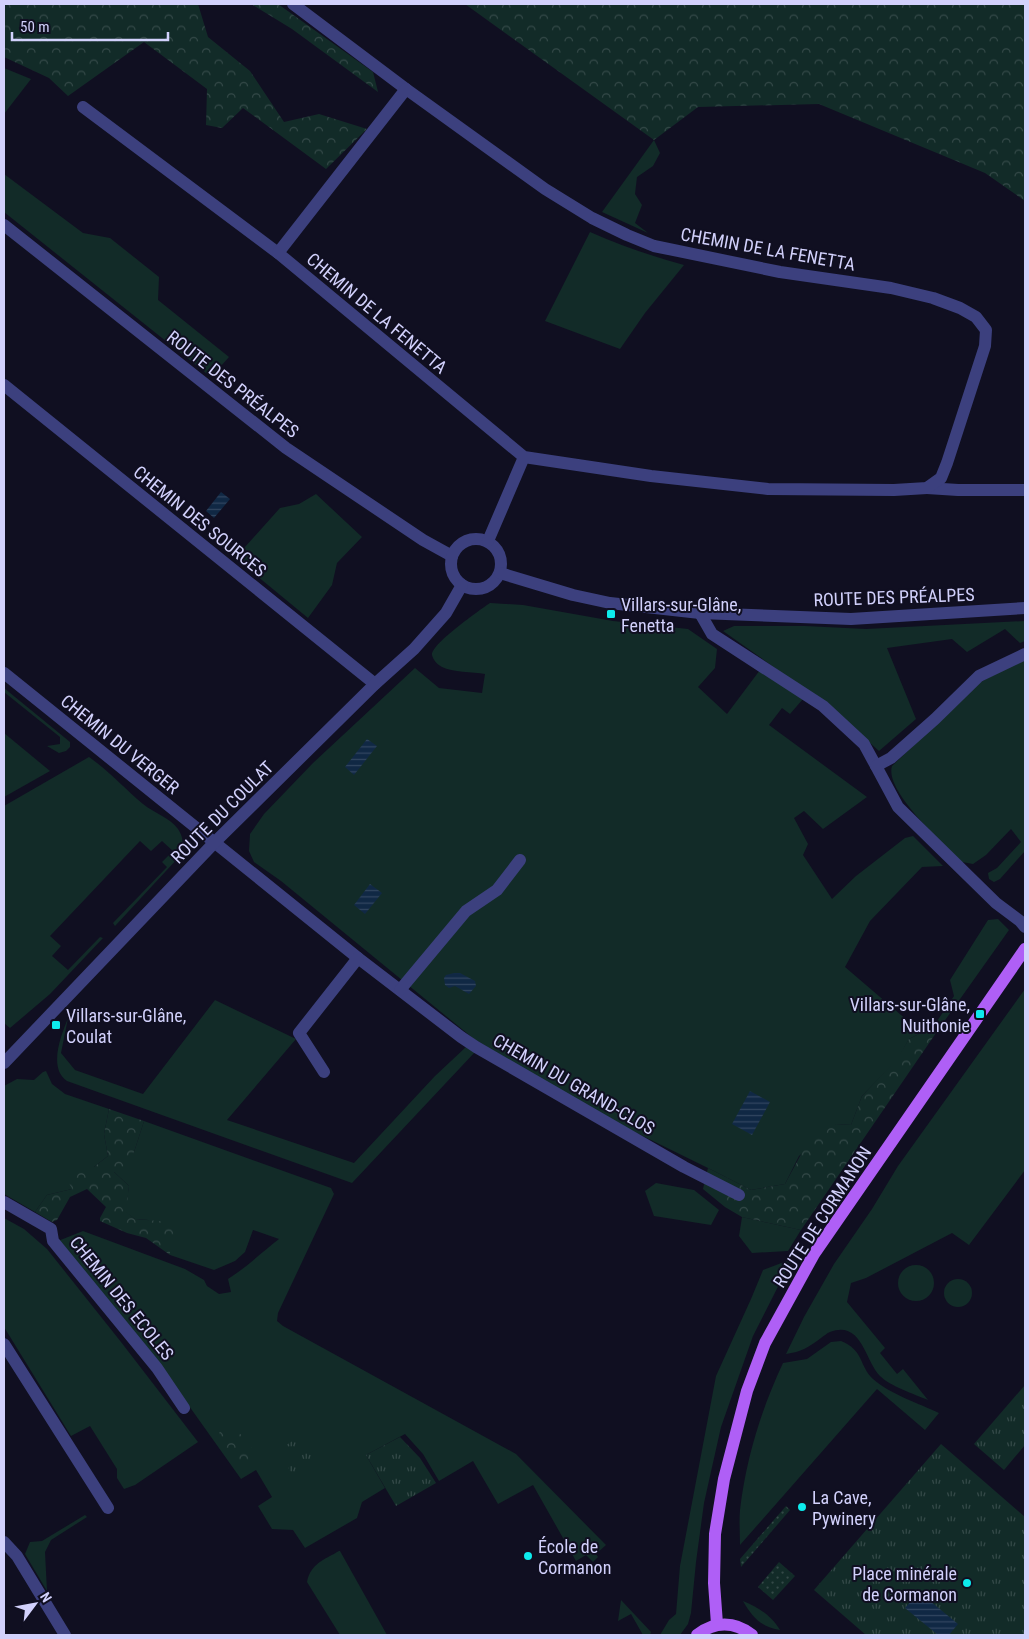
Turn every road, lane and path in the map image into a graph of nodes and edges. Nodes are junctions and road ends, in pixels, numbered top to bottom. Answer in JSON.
{"nodes":[{"id":1,"x":293,"y":4,"type":"edge"},
{"id":2,"x":406,"y":88,"type":"junction"},
{"id":3,"x":83,"y":107,"type":"dead end"},
{"id":4,"x":4,"y":225,"type":"edge"},
{"id":5,"x":278,"y":253,"type":"junction"},
{"id":6,"x":4,"y":385,"type":"edge"},
{"id":7,"x":524,"y":456,"type":"junction"},
{"id":8,"x":927,"y":488,"type":"junction"},
{"id":9,"x":1025,"y":490,"type":"edge"},
{"id":10,"x":488,"y":541,"type":"junction"},
{"id":11,"x":452,"y":556,"type":"junction"},
{"id":12,"x":500,"y":573,"type":"junction"},
{"id":13,"x":462,"y":585,"type":"junction"},
{"id":14,"x":1025,"y":608,"type":"edge"},
{"id":15,"x":700,"y":613,"type":"junction"},
{"id":16,"x":1025,"y":654,"type":"edge"},
{"id":17,"x":4,"y":673,"type":"edge"},
{"id":18,"x":375,"y":684,"type":"junction"},
{"id":19,"x":876,"y":766,"type":"junction"},
{"id":20,"x":215,"y":842,"type":"junction"},
{"id":21,"x":520,"y":860,"type":"dead end"},
{"id":22,"x":1025,"y":927,"type":"edge"},
{"id":23,"x":1025,"y":949,"type":"edge"},
{"id":24,"x":358,"y":958,"type":"junction"},
{"id":25,"x":400,"y":990,"type":"junction"},
{"id":26,"x":4,"y":1063,"type":"edge"},
{"id":27,"x":324,"y":1072,"type":"dead end"},
{"id":28,"x":739,"y":1195,"type":"dead end"},
{"id":29,"x":4,"y":1202,"type":"edge"},
{"id":30,"x":4,"y":1344,"type":"edge"},
{"id":31,"x":184,"y":1408,"type":"dead end"},
{"id":32,"x":108,"y":1508,"type":"dead end"},
{"id":33,"x":4,"y":1542,"type":"edge"},
{"id":34,"x":717,"y":1624,"type":"junction"},
{"id":35,"x":65,"y":1635,"type":"edge"},
{"id":36,"x":697,"y":1635,"type":"edge"},
{"id":37,"x":752,"y":1635,"type":"edge"}],
"edges":[{"from":1,"to":2,"type":"street","name":"CHEMIN DE LA FENETTA"},
{"from":2,"to":5,"type":"street"},
{"from":2,"to":8,"type":"street","name":"CHEMIN DE LA FENETTA"},
{"from":3,"to":5,"type":"street","name":"CHEMIN DE LA FENETTA"},
{"from":4,"to":11,"type":"street","name":"ROUTE DES PRÉALPES"},
{"from":5,"to":7,"type":"street","name":"CHEMIN DE LA FENETTA"},
{"from":6,"to":18,"type":"street","name":"CHEMIN DES SOURCES"},
{"from":7,"to":8,"type":"street"},
{"from":7,"to":10,"type":"street"},
{"from":8,"to":9,"type":"street"},
{"from":10,"to":11,"type":"street"},
{"from":10,"to":12,"type":"street"},
{"from":11,"to":13,"type":"street"},
{"from":12,"to":13,"type":"street"},
{"from":12,"to":15,"type":"street","name":"ROUTE DES PRÉALPES"},
{"from":13,"to":18,"type":"street","name":"ROUTE DU COULAT"},
{"from":14,"to":15,"type":"street","name":"ROUTE DES PRÉALPES"},
{"from":15,"to":19,"type":"street"},
{"from":16,"to":19,"type":"street"},
{"from":17,"to":20,"type":"street","name":"CHEMIN DU VERGER"},
{"from":18,"to":20,"type":"street","name":"ROUTE DU COULAT"},
{"from":19,"to":22,"type":"street"},
{"from":20,"to":24,"type":"street","name":"CHEMIN DU GRAND-CLOS"},
{"from":20,"to":26,"type":"street","name":"ROUTE DU COULAT"},
{"from":21,"to":25,"type":"street"},
{"from":23,"to":34,"type":"main road","name":"ROUTE DE CORMANON"},
{"from":24,"to":25,"type":"street","name":"CHEMIN DU GRAND-CLOS"},
{"from":24,"to":27,"type":"street"},
{"from":25,"to":28,"type":"street","name":"CHEMIN DU GRAND-CLOS"},
{"from":29,"to":31,"type":"street","name":"CHEMIN DES ECOLES"},
{"from":30,"to":32,"type":"street"},
{"from":33,"to":35,"type":"street"},
{"from":34,"to":36,"type":"main road"},
{"from":34,"to":37,"type":"main road"}]}
